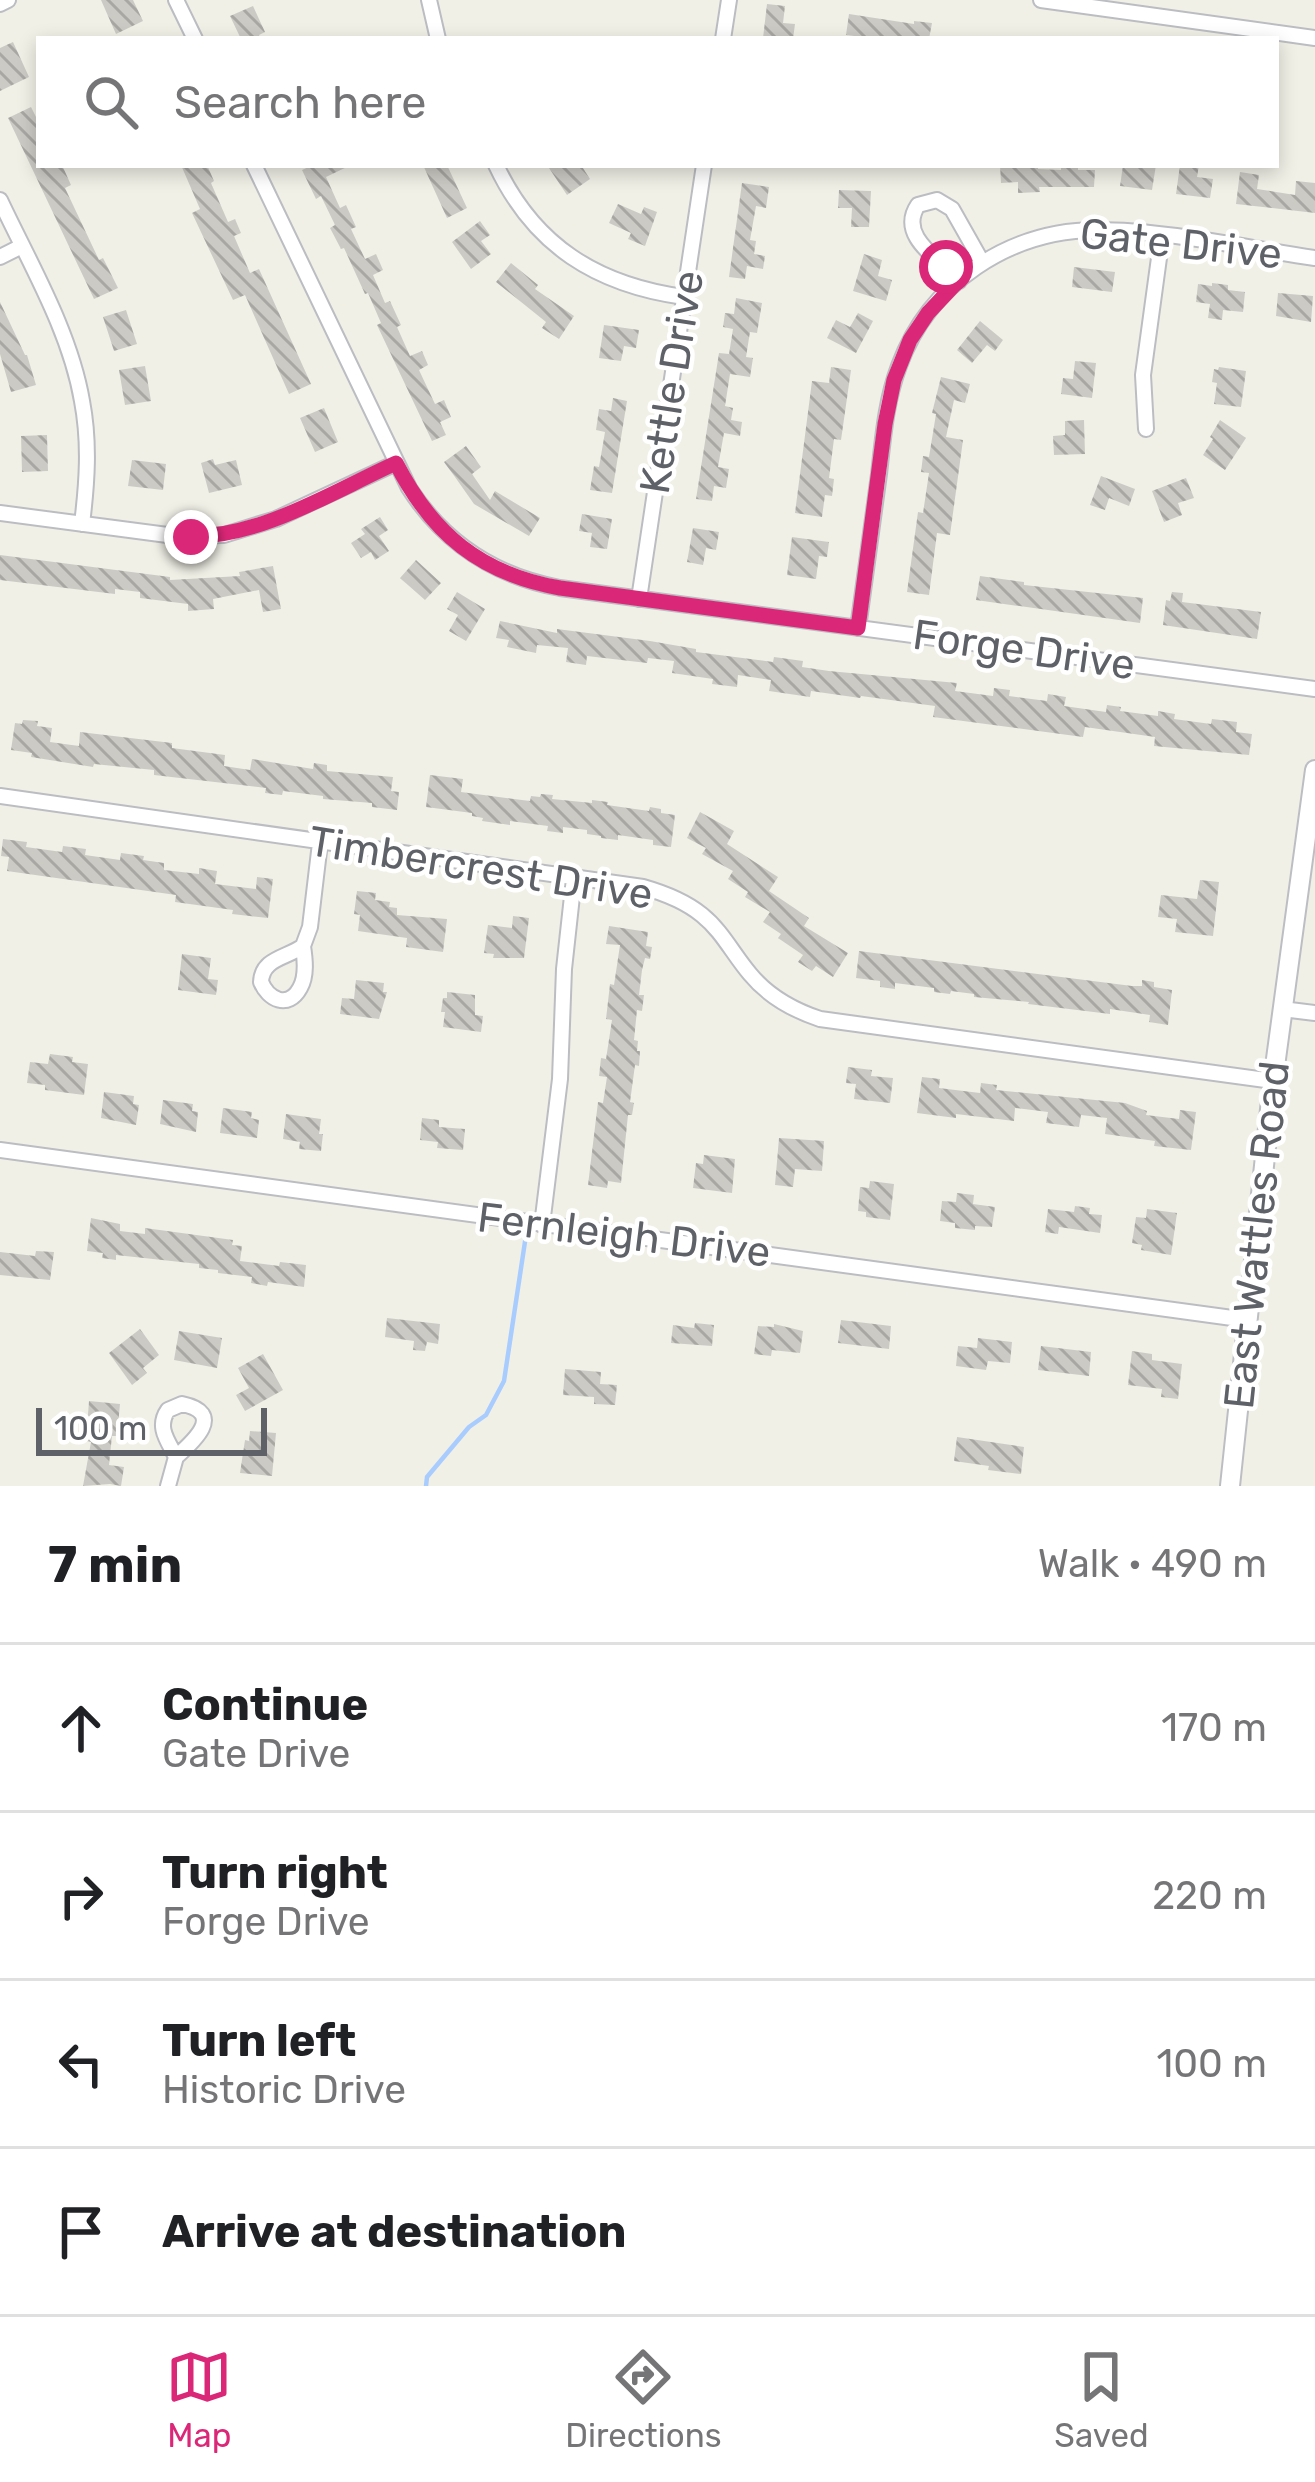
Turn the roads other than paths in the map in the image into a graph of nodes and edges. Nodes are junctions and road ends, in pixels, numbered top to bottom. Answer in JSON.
{"nodes":[{"id":1,"x":176,"y":0,"type":"edge"},
{"id":2,"x":429,"y":0,"type":"edge"},
{"id":3,"x":729,"y":0,"type":"edge"},
{"id":4,"x":1041,"y":0,"type":"edge"},
{"id":5,"x":194,"y":36,"type":"edge"},
{"id":6,"x":437,"y":36,"type":"edge"},
{"id":7,"x":723,"y":36,"type":"edge"},
{"id":8,"x":1315,"y":38,"type":"edge"},
{"id":9,"x":255,"y":168,"type":"edge"},
{"id":10,"x":498,"y":168,"type":"edge"},
{"id":11,"x":704,"y":168,"type":"edge"},
{"id":12,"x":0,"y":202,"type":"edge"},
{"id":13,"x":1162,"y":236,"type":"junction"},
{"id":14,"x":22,"y":246,"type":"junction"},
{"id":15,"x":0,"y":256,"type":"edge"},
{"id":16,"x":1315,"y":258,"type":"edge"},
{"id":17,"x":982,"y":262,"type":"junction"},
{"id":18,"x":959,"y":280,"type":"junction"},
{"id":19,"x":684,"y":297,"type":"junction"},
{"id":20,"x":1146,"y":429,"type":"dead end"},
{"id":21,"x":396,"y":463,"type":"junction"},
{"id":22,"x":0,"y":513,"type":"edge"},
{"id":23,"x":82,"y":524,"type":"junction"},
{"id":24,"x":639,"y":599,"type":"junction"},
{"id":25,"x":858,"y":628,"type":"junction"},
{"id":26,"x":1315,"y":689,"type":"edge"},
{"id":27,"x":1315,"y":770,"type":"edge"},
{"id":28,"x":0,"y":796,"type":"edge"},
{"id":29,"x":320,"y":843,"type":"junction"},
{"id":30,"x":574,"y":878,"type":"junction"},
{"id":31,"x":303,"y":946,"type":"dead end"},
{"id":32,"x":1282,"y":1009,"type":"junction"},
{"id":33,"x":1315,"y":1013,"type":"edge"},
{"id":34,"x":1273,"y":1081,"type":"junction"},
{"id":35,"x":0,"y":1150,"type":"edge"},
{"id":36,"x":542,"y":1225,"type":"junction"},
{"id":37,"x":1247,"y":1320,"type":"junction"},
{"id":38,"x":176,"y":1457,"type":"dead end"},
{"id":39,"x":168,"y":1486,"type":"edge"},
{"id":40,"x":1230,"y":1486,"type":"edge"}],
"edges":[{"from":1,"to":5,"type":"street"},
{"from":2,"to":6,"type":"street"},
{"from":3,"to":7,"type":"street"},
{"from":4,"to":8,"type":"street"},
{"from":9,"to":21,"type":"street","name":"Forge Drive"},
{"from":10,"to":19,"type":"street"},
{"from":11,"to":19,"type":"street","name":"Kettle Drive"},
{"from":12,"to":14,"type":"street"},
{"from":13,"to":16,"type":"street","name":"Gate Drive"},
{"from":13,"to":17,"type":"street","name":"Gate Drive"},
{"from":13,"to":20,"type":"street"},
{"from":14,"to":15,"type":"street"},
{"from":14,"to":23,"type":"street"},
{"from":17,"to":18,"type":"street","name":"Gate Drive"},
{"from":17,"to":18,"type":"street"},
{"from":18,"to":25,"type":"street","name":"Gate Drive"},
{"from":19,"to":24,"type":"street","name":"Kettle Drive"},
{"from":21,"to":23,"type":"street"},
{"from":21,"to":24,"type":"street","name":"Forge Drive"},
{"from":22,"to":23,"type":"street"},
{"from":24,"to":25,"type":"street","name":"Forge Drive"},
{"from":25,"to":26,"type":"street","name":"Forge Drive"},
{"from":27,"to":32,"type":"main road","name":"East Wattles Road"},
{"from":28,"to":29,"type":"street","name":"Timbercrest Drive"},
{"from":29,"to":30,"type":"street","name":"Timbercrest Drive"},
{"from":29,"to":31,"type":"street"},
{"from":30,"to":34,"type":"street","name":"Timbercrest Drive"},
{"from":30,"to":36,"type":"street"},
{"from":32,"to":33,"type":"street"},
{"from":32,"to":34,"type":"main road","name":"East Wattles Road"},
{"from":34,"to":37,"type":"main road","name":"East Wattles Road"},
{"from":35,"to":36,"type":"street","name":"Fernleigh Drive"},
{"from":36,"to":37,"type":"street","name":"Fernleigh Drive"},
{"from":37,"to":40,"type":"main road","name":"East Wattles Road"},
{"from":38,"to":39,"type":"street"}]}
